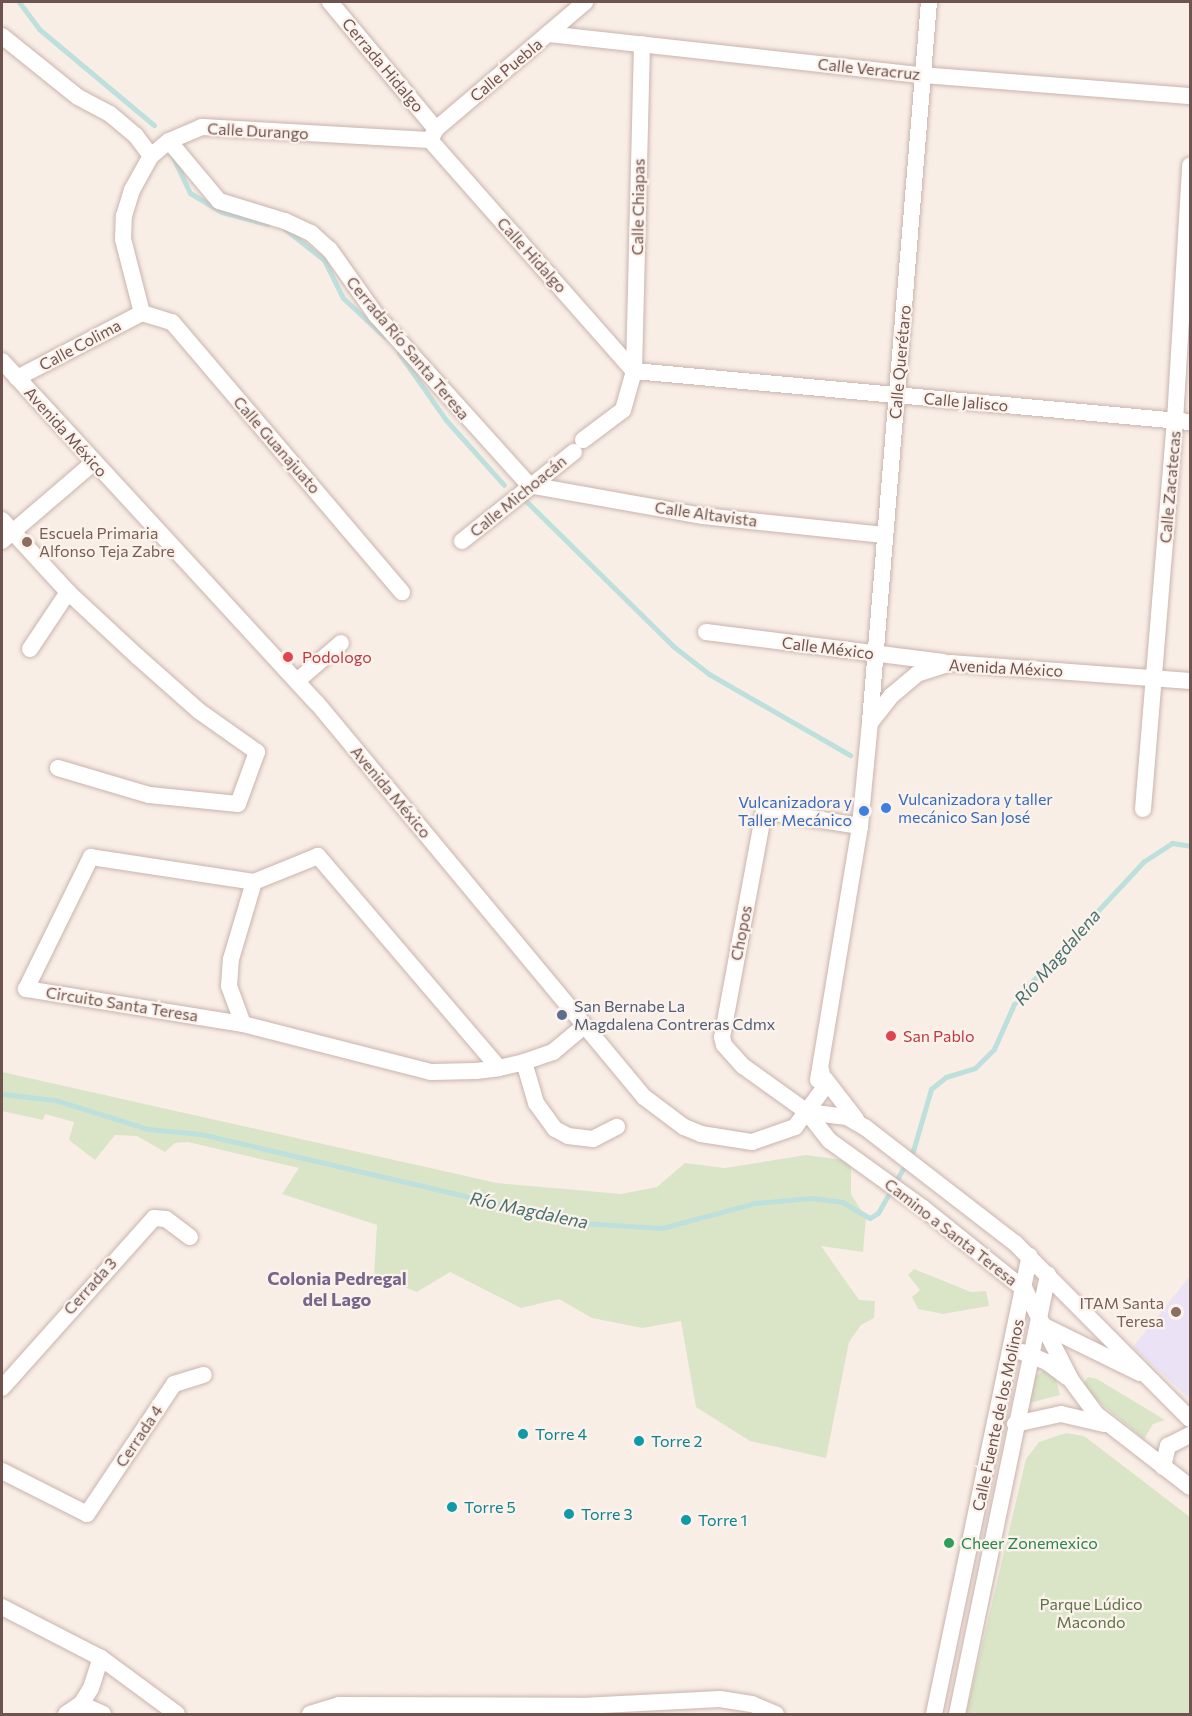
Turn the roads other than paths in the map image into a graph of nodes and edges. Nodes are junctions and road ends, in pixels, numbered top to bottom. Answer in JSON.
{"nodes":[{"id":1,"x":330,"y":2,"type":"edge"},
{"id":2,"x":585,"y":2,"type":"edge"},
{"id":3,"x":929,"y":2,"type":"edge"},
{"id":4,"x":548,"y":34,"type":"junction"},
{"id":5,"x":2,"y":36,"type":"edge"},
{"id":6,"x":642,"y":44,"type":"junction"},
{"id":7,"x":922,"y":75,"type":"junction"},
{"id":8,"x":1191,"y":96,"type":"edge"},
{"id":9,"x":433,"y":134,"type":"junction"},
{"id":10,"x":169,"y":141,"type":"junction"},
{"id":11,"x":151,"y":156,"type":"junction"},
{"id":12,"x":1191,"y":165,"type":"edge"},
{"id":13,"x":142,"y":313,"type":"junction"},
{"id":14,"x":2,"y":361,"type":"edge"},
{"id":15,"x":634,"y":371,"type":"junction"},
{"id":16,"x":17,"y":378,"type":"junction"},
{"id":17,"x":897,"y":396,"type":"junction"},
{"id":18,"x":1183,"y":422,"type":"edge"},
{"id":19,"x":93,"y":463,"type":"junction"},
{"id":20,"x":529,"y":486,"type":"junction"},
{"id":21,"x":4,"y":530,"type":"edge"},
{"id":22,"x":884,"y":535,"type":"junction"},
{"id":23,"x":462,"y":541,"type":"dead end"},
{"id":24,"x":68,"y":592,"type":"junction"},
{"id":25,"x":402,"y":592,"type":"dead end"},
{"id":26,"x":706,"y":632,"type":"dead end"},
{"id":27,"x":341,"y":643,"type":"dead end"},
{"id":28,"x":30,"y":649,"type":"dead end"},
{"id":29,"x":875,"y":654,"type":"junction"},
{"id":30,"x":950,"y":663,"type":"junction"},
{"id":31,"x":1154,"y":678,"type":"junction"},
{"id":32,"x":297,"y":681,"type":"junction"},
{"id":33,"x":1191,"y":681,"type":"edge"},
{"id":34,"x":870,"y":723,"type":"junction"},
{"id":35,"x":58,"y":768,"type":"dead end"},
{"id":36,"x":1143,"y":809,"type":"dead end"},
{"id":37,"x":860,"y":826,"type":"junction"},
{"id":38,"x":254,"y":882,"type":"junction"},
{"id":39,"x":243,"y":1024,"type":"junction"},
{"id":40,"x":584,"y":1026,"type":"junction"},
{"id":41,"x":524,"y":1062,"type":"junction"},
{"id":42,"x":499,"y":1068,"type":"junction"},
{"id":43,"x":823,"y":1075,"type":"junction"},
{"id":44,"x":807,"y":1112,"type":"junction"},
{"id":45,"x":617,"y":1127,"type":"dead end"},
{"id":46,"x":866,"y":1128,"type":"junction"},
{"id":47,"x":190,"y":1237,"type":"dead end"},
{"id":48,"x":1030,"y":1256,"type":"junction"},
{"id":49,"x":1048,"y":1274,"type":"junction"},
{"id":50,"x":1025,"y":1290,"type":"junction"},
{"id":51,"x":1019,"y":1317,"type":"junction"},
{"id":52,"x":1039,"y":1322,"type":"junction"},
{"id":53,"x":1012,"y":1349,"type":"junction"},
{"id":54,"x":1030,"y":1355,"type":"junction"},
{"id":55,"x":204,"y":1375,"type":"dead end"},
{"id":56,"x":1151,"y":1379,"type":"junction"},
{"id":57,"x":1071,"y":1380,"type":"junction"},
{"id":58,"x":2,"y":1388,"type":"edge"},
{"id":59,"x":1191,"y":1419,"type":"edge"},
{"id":60,"x":1015,"y":1424,"type":"junction"},
{"id":61,"x":1108,"y":1427,"type":"junction"},
{"id":62,"x":1191,"y":1435,"type":"edge"},
{"id":63,"x":1163,"y":1467,"type":"junction"},
{"id":64,"x":2,"y":1470,"type":"edge"},
{"id":65,"x":1191,"y":1487,"type":"edge"},
{"id":66,"x":2,"y":1607,"type":"edge"},
{"id":67,"x":101,"y":1658,"type":"junction"},
{"id":68,"x":81,"y":1704,"type":"junction"},
{"id":69,"x":66,"y":1714,"type":"edge"},
{"id":70,"x":103,"y":1714,"type":"edge"},
{"id":71,"x":177,"y":1714,"type":"edge"},
{"id":72,"x":310,"y":1714,"type":"edge"},
{"id":73,"x":776,"y":1714,"type":"edge"},
{"id":74,"x":934,"y":1714,"type":"edge"},
{"id":75,"x":957,"y":1714,"type":"edge"}],
"edges":[{"from":1,"to":9,"type":"street","name":"Cerrada Hidalgo"},
{"from":2,"to":4,"type":"street","name":"Calle Puebla"},
{"from":3,"to":7,"type":"street","name":"Calle Querétaro"},
{"from":4,"to":6,"type":"street","name":"Calle Veracruz"},
{"from":4,"to":9,"type":"street","name":"Calle Puebla"},
{"from":5,"to":11,"type":"street"},
{"from":6,"to":7,"type":"street","name":"Calle Veracruz"},
{"from":6,"to":15,"type":"street","name":"Calle Chiapas"},
{"from":7,"to":8,"type":"street","name":"Calle Veracruz"},
{"from":7,"to":17,"type":"street","name":"Calle Querétaro"},
{"from":9,"to":10,"type":"street","name":"Calle Durango"},
{"from":9,"to":15,"type":"street","name":"Calle Hidalgo"},
{"from":10,"to":11,"type":"street","name":"Calle Durango"},
{"from":10,"to":20,"type":"street","name":"Cerrada Río Santa Teresa"},
{"from":11,"to":13,"type":"street","name":"Calle Durango"},
{"from":12,"to":18,"type":"street","name":"Calle Zacatecas"},
{"from":13,"to":16,"type":"street","name":"Calle Colima"},
{"from":13,"to":25,"type":"street","name":"Calle Guanajuato"},
{"from":14,"to":16,"type":"street","name":"Avenida México"},
{"from":15,"to":17,"type":"street","name":"Calle Jalisco"},
{"from":15,"to":20,"type":"street","name":"Calle Michoacán"},
{"from":16,"to":19,"type":"street","name":"Avenida México"},
{"from":17,"to":18,"type":"street","name":"Calle Jalisco"},
{"from":17,"to":22,"type":"street","name":"Calle Querétaro"},
{"from":18,"to":31,"type":"street","name":"Calle Zacatecas"},
{"from":19,"to":21,"type":"street"},
{"from":19,"to":32,"type":"street","name":"Avenida México"},
{"from":20,"to":22,"type":"street","name":"Calle Altavista"},
{"from":20,"to":23,"type":"street","name":"Calle Michoacán"},
{"from":21,"to":24,"type":"street"},
{"from":22,"to":29,"type":"street","name":"Calle Querétaro"},
{"from":24,"to":28,"type":"street"},
{"from":24,"to":35,"type":"street"},
{"from":26,"to":29,"type":"street","name":"Calle México"},
{"from":27,"to":32,"type":"street"},
{"from":29,"to":30,"type":"street","name":"Calle México"},
{"from":29,"to":34,"type":"street","name":"Calle Querétaro"},
{"from":30,"to":31,"type":"street","name":"Avenida México"},
{"from":30,"to":34,"type":"street","name":"Avenida México"},
{"from":31,"to":33,"type":"street","name":"Avenida México"},
{"from":31,"to":36,"type":"street","name":"Calle Zacatecas"},
{"from":32,"to":40,"type":"street","name":"Avenida México"},
{"from":34,"to":37,"type":"street"},
{"from":37,"to":43,"type":"street"},
{"from":37,"to":44,"type":"street","name":"Chopos"},
{"from":38,"to":39,"type":"street"},
{"from":38,"to":39,"type":"street","name":"Circuito Santa Teresa"},
{"from":38,"to":42,"type":"street"},
{"from":39,"to":42,"type":"street","name":"Circuito Santa Teresa"},
{"from":40,"to":41,"type":"street","name":"Circuito Santa Teresa"},
{"from":40,"to":44,"type":"street","name":"Avenida México"},
{"from":41,"to":42,"type":"street","name":"Circuito Santa Teresa"},
{"from":41,"to":45,"type":"street"},
{"from":43,"to":44,"type":"street"},
{"from":43,"to":46,"type":"street","name":"Camino a Santa Teresa"},
{"from":44,"to":46,"type":"street","name":"Camino a Santa Teresa"},
{"from":44,"to":50,"type":"street","name":"Camino a Santa Teresa"},
{"from":46,"to":48,"type":"street","name":"Camino a Santa Teresa"},
{"from":47,"to":58,"type":"street","name":"Cerrada 3"},
{"from":48,"to":49,"type":"street","name":"Camino a Santa Teresa"},
{"from":48,"to":50,"type":"street","name":"Calle Fuente de los Molinos"},
{"from":49,"to":52,"type":"street","name":"Calle Fuente de los Molinos"},
{"from":49,"to":56,"type":"street","name":"Camino a Santa Teresa"},
{"from":50,"to":51,"type":"street","name":"Calle Fuente de los Molinos"},
{"from":50,"to":52,"type":"street","name":"Camino a Santa Teresa"},
{"from":51,"to":52,"type":"street"},
{"from":51,"to":53,"type":"street","name":"Calle Fuente de los Molinos"},
{"from":52,"to":54,"type":"street","name":"Calle Fuente de los Molinos"},
{"from":52,"to":56,"type":"street"},
{"from":52,"to":57,"type":"street","name":"Camino a Santa Teresa"},
{"from":53,"to":54,"type":"street"},
{"from":53,"to":74,"type":"street","name":"Calle Fuente de los Molinos"},
{"from":54,"to":57,"type":"street"},
{"from":54,"to":60,"type":"street","name":"Calle Fuente de los Molinos"},
{"from":55,"to":64,"type":"street","name":"Cerrada 4"},
{"from":56,"to":59,"type":"street","name":"Camino a Santa Teresa"},
{"from":57,"to":61,"type":"street","name":"Camino a Santa Teresa"},
{"from":60,"to":61,"type":"street"},
{"from":60,"to":75,"type":"street","name":"Calle Fuente de los Molinos"},
{"from":61,"to":63,"type":"street","name":"Camino a Santa Teresa"},
{"from":62,"to":63,"type":"street"},
{"from":63,"to":65,"type":"street","name":"Camino a Santa Teresa"},
{"from":66,"to":67,"type":"street"},
{"from":67,"to":68,"type":"street"},
{"from":67,"to":71,"type":"street"},
{"from":68,"to":69,"type":"street"},
{"from":68,"to":70,"type":"street"},
{"from":72,"to":73,"type":"street"}]}
